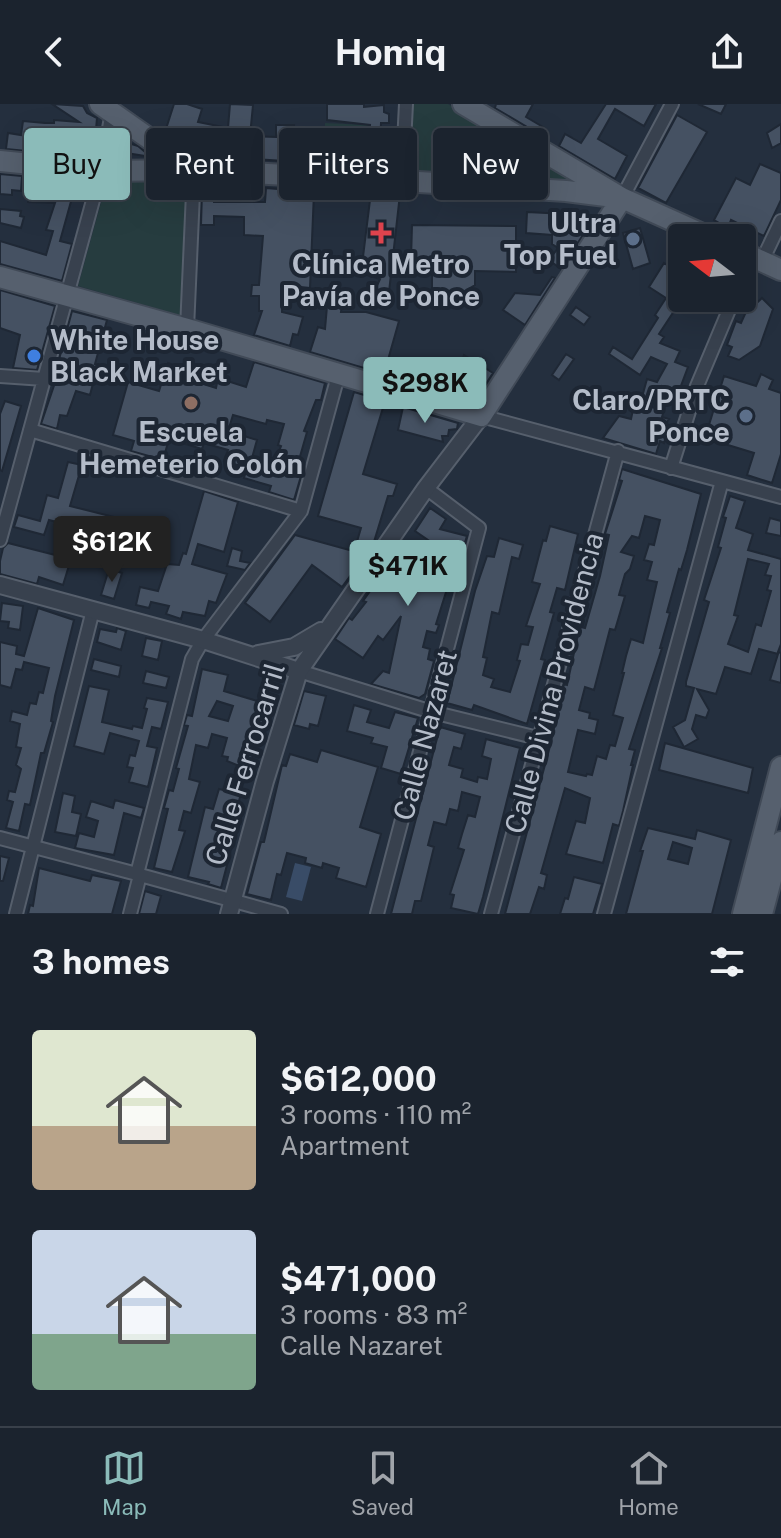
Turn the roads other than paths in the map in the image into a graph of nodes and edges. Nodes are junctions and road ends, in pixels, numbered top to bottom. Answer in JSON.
{"nodes":[{"id":1,"x":406,"y":104,"type":"edge"},
{"id":2,"x":672,"y":104,"type":"edge"},
{"id":3,"x":108,"y":106,"type":"edge"},
{"id":4,"x":477,"y":108,"type":"edge"},
{"id":5,"x":106,"y":128,"type":"edge"},
{"id":6,"x":405,"y":128,"type":"edge"},
{"id":7,"x":146,"y":134,"type":"edge"},
{"id":8,"x":0,"y":161,"type":"edge"},
{"id":9,"x":24,"y":163,"type":"edge"},
{"id":10,"x":417,"y":182,"type":"edge"},
{"id":11,"x":622,"y":198,"type":"junction"},
{"id":12,"x":93,"y":200,"type":"edge"},
{"id":13,"x":193,"y":200,"type":"edge"},
{"id":14,"x":781,"y":221,"type":"edge"},
{"id":15,"x":680,"y":224,"type":"edge"},
{"id":16,"x":759,"y":260,"type":"edge"},
{"id":17,"x":0,"y":277,"type":"edge"},
{"id":18,"x":68,"y":295,"type":"junction"},
{"id":19,"x":728,"y":312,"type":"edge"},
{"id":20,"x":187,"y":329,"type":"junction"},
{"id":21,"x":0,"y":376,"type":"edge"},
{"id":22,"x":338,"y":376,"type":"junction"},
{"id":23,"x":44,"y":379,"type":"junction"},
{"id":24,"x":481,"y":416,"type":"junction"},
{"id":25,"x":30,"y":430,"type":"junction"},
{"id":26,"x":618,"y":451,"type":"junction"},
{"id":27,"x":671,"y":468,"type":"junction"},
{"id":28,"x":722,"y":481,"type":"junction"},
{"id":29,"x":426,"y":488,"type":"junction"},
{"id":30,"x":781,"y":497,"type":"edge"},
{"id":31,"x":301,"y":511,"type":"junction"},
{"id":32,"x":0,"y":540,"type":"edge"},
{"id":33,"x":0,"y":585,"type":"edge"},
{"id":34,"x":93,"y":610,"type":"junction"},
{"id":35,"x":329,"y":625,"type":"junction"},
{"id":36,"x":203,"y":640,"type":"junction"},
{"id":37,"x":251,"y":655,"type":"junction"},
{"id":38,"x":299,"y":671,"type":"junction"},
{"id":39,"x":432,"y":712,"type":"junction"},
{"id":40,"x":538,"y":738,"type":"junction"},
{"id":41,"x":781,"y":767,"type":"edge"},
{"id":42,"x":0,"y":838,"type":"edge"},
{"id":43,"x":781,"y":842,"type":"edge"},
{"id":44,"x":33,"y":846,"type":"junction"},
{"id":45,"x":138,"y":874,"type":"junction"},
{"id":46,"x":230,"y":907,"type":"edge"},
{"id":47,"x":16,"y":914,"type":"edge"},
{"id":48,"x":130,"y":914,"type":"edge"},
{"id":49,"x":281,"y":914,"type":"edge"},
{"id":50,"x":377,"y":914,"type":"edge"},
{"id":51,"x":491,"y":914,"type":"edge"},
{"id":52,"x":604,"y":914,"type":"edge"},
{"id":53,"x":743,"y":914,"type":"edge"},
{"id":54,"x":762,"y":914,"type":"edge"}],
"edges":[{"from":1,"to":6,"type":"street"},
{"from":2,"to":11,"type":"street"},
{"from":3,"to":5,"type":"street"},
{"from":3,"to":7,"type":"main road"},
{"from":4,"to":11,"type":"main road"},
{"from":8,"to":9,"type":"main road"},
{"from":10,"to":11,"type":"main road"},
{"from":11,"to":15,"type":"main road"},
{"from":11,"to":24,"type":"main road","name":"Calle Ferrocarril"},
{"from":12,"to":18,"type":"street"},
{"from":13,"to":20,"type":"street"},
{"from":14,"to":16,"type":"street"},
{"from":17,"to":18,"type":"main road"},
{"from":18,"to":20,"type":"main road"},
{"from":18,"to":23,"type":"street"},
{"from":19,"to":27,"type":"street"},
{"from":20,"to":22,"type":"main road"},
{"from":21,"to":23,"type":"street"},
{"from":22,"to":24,"type":"main road"},
{"from":22,"to":31,"type":"street"},
{"from":23,"to":25,"type":"street"},
{"from":24,"to":26,"type":"street"},
{"from":24,"to":29,"type":"street","name":"Calle Ferrocarril"},
{"from":25,"to":31,"type":"street"},
{"from":25,"to":32,"type":"street"},
{"from":26,"to":27,"type":"street"},
{"from":26,"to":40,"type":"street","name":"Calle Divina Providencia"},
{"from":27,"to":28,"type":"street"},
{"from":28,"to":30,"type":"street"},
{"from":28,"to":52,"type":"street"},
{"from":29,"to":35,"type":"street","name":"Calle Ferrocarril"},
{"from":29,"to":39,"type":"street","name":"Calle Nazaret"},
{"from":31,"to":36,"type":"street"},
{"from":33,"to":34,"type":"street"},
{"from":34,"to":36,"type":"street"},
{"from":34,"to":44,"type":"street"},
{"from":35,"to":37,"type":"street"},
{"from":35,"to":38,"type":"street","name":"Calle Ferrocarril"},
{"from":36,"to":37,"type":"street"},
{"from":36,"to":45,"type":"street"},
{"from":37,"to":38,"type":"street"},
{"from":38,"to":39,"type":"street"},
{"from":38,"to":46,"type":"street","name":"Calle Ferrocarril"},
{"from":39,"to":40,"type":"street"},
{"from":39,"to":50,"type":"street","name":"Calle Nazaret"},
{"from":40,"to":51,"type":"street","name":"Calle Divina Providencia"},
{"from":41,"to":53,"type":"main road"},
{"from":42,"to":44,"type":"street"},
{"from":43,"to":54,"type":"main road"},
{"from":44,"to":45,"type":"street"},
{"from":44,"to":47,"type":"street"},
{"from":45,"to":46,"type":"street"},
{"from":45,"to":48,"type":"street"},
{"from":46,"to":49,"type":"street"}]}
